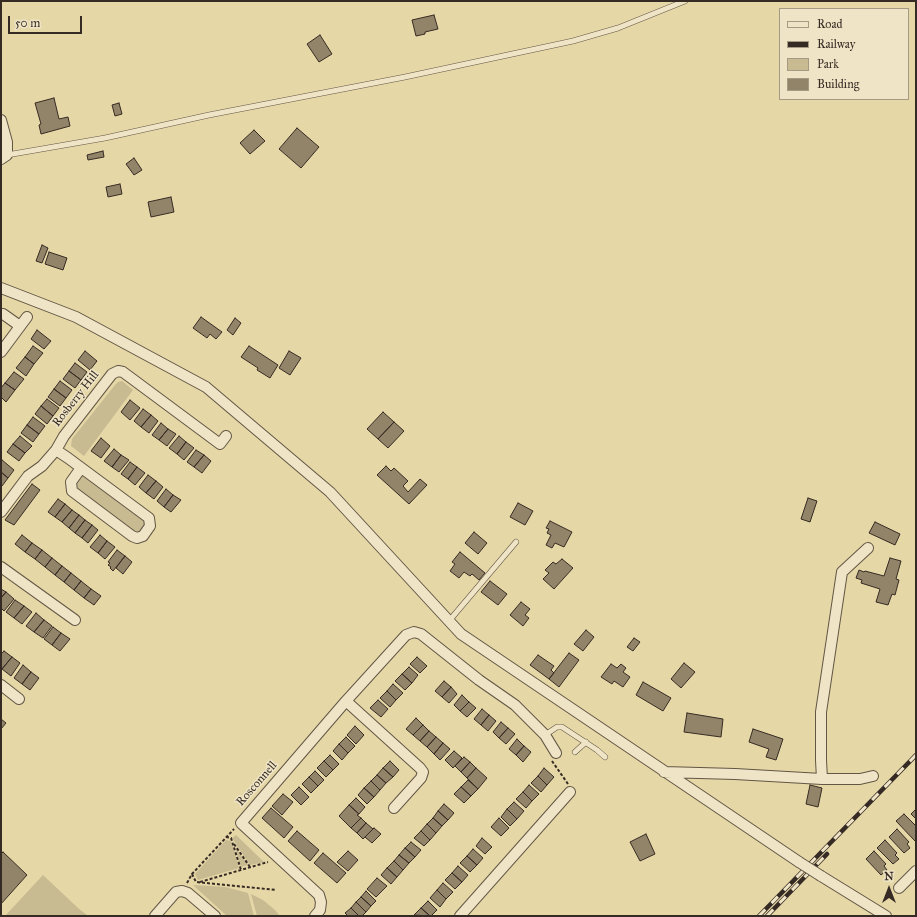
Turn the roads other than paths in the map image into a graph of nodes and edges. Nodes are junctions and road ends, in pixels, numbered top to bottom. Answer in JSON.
{"nodes":[{"id":1,"x":685,"y":1,"type":"edge"},
{"id":2,"x":1,"y":120,"type":"edge"},
{"id":3,"x":4,"y":157,"type":"edge"},
{"id":4,"x":1,"y":288,"type":"edge"},
{"id":5,"x":3,"y":314,"type":"dead end"},
{"id":6,"x":27,"y":317,"type":"dead end"},
{"id":7,"x":20,"y":326,"type":"junction"},
{"id":8,"x":1,"y":352,"type":"edge"},
{"id":9,"x":226,"y":436,"type":"dead end"},
{"id":10,"x":56,"y":450,"type":"junction"},
{"id":11,"x":81,"y":468,"type":"junction"},
{"id":12,"x":1,"y":512,"type":"edge"},
{"id":13,"x":516,"y":542,"type":"dead end"},
{"id":14,"x":868,"y":548,"type":"dead end"},
{"id":15,"x":1,"y":567,"type":"edge"},
{"id":16,"x":75,"y":620,"type":"dead end"},
{"id":17,"x":449,"y":621,"type":"junction"},
{"id":18,"x":1,"y":685,"type":"edge"},
{"id":19,"x":19,"y":699,"type":"dead end"},
{"id":20,"x":346,"y":701,"type":"junction"},
{"id":21,"x":545,"y":735,"type":"junction"},
{"id":22,"x":586,"y":742,"type":"junction"},
{"id":23,"x":576,"y":752,"type":"dead end"},
{"id":24,"x":556,"y":753,"type":"dead end"},
{"id":25,"x":605,"y":757,"type":"dead end"},
{"id":26,"x":664,"y":772,"type":"junction"},
{"id":27,"x":873,"y":776,"type":"dead end"},
{"id":28,"x":822,"y":779,"type":"junction"},
{"id":29,"x":570,"y":792,"type":"dead end"},
{"id":30,"x":394,"y":808,"type":"dead end"},
{"id":31,"x":916,"y":871,"type":"edge"},
{"id":32,"x":899,"y":888,"type":"dead end"},
{"id":33,"x":155,"y":916,"type":"edge"},
{"id":34,"x":214,"y":916,"type":"edge"},
{"id":35,"x":315,"y":916,"type":"edge"},
{"id":36,"x":460,"y":916,"type":"edge"},
{"id":37,"x":886,"y":916,"type":"edge"}],
"edges":[{"from":1,"to":3,"type":"lane"},
{"from":2,"to":3,"type":"street"},
{"from":4,"to":17,"type":"street"},
{"from":5,"to":7,"type":"street"},
{"from":6,"to":7,"type":"street"},
{"from":7,"to":8,"type":"street"},
{"from":9,"to":10,"type":"street","name":"Rosberry Hill"},
{"from":10,"to":11,"type":"street"},
{"from":10,"to":12,"type":"street","name":"Rosberry Hill"},
{"from":11,"to":11,"type":"street"},
{"from":13,"to":17,"type":"lane"},
{"from":14,"to":28,"type":"street"},
{"from":15,"to":16,"type":"street"},
{"from":17,"to":26,"type":"street"},
{"from":18,"to":19,"type":"street"},
{"from":20,"to":21,"type":"street","name":"Rosconnell"},
{"from":20,"to":30,"type":"street"},
{"from":20,"to":35,"type":"street","name":"Rosconnell"},
{"from":21,"to":22,"type":"lane"},
{"from":21,"to":24,"type":"street","name":"Rosconnell"},
{"from":22,"to":23,"type":"lane"},
{"from":22,"to":25,"type":"lane"},
{"from":26,"to":28,"type":"street"},
{"from":26,"to":37,"type":"street","bridge":true},
{"from":27,"to":28,"type":"street"},
{"from":29,"to":36,"type":"street"},
{"from":31,"to":32,"type":"street"},
{"from":33,"to":34,"type":"street"}]}
